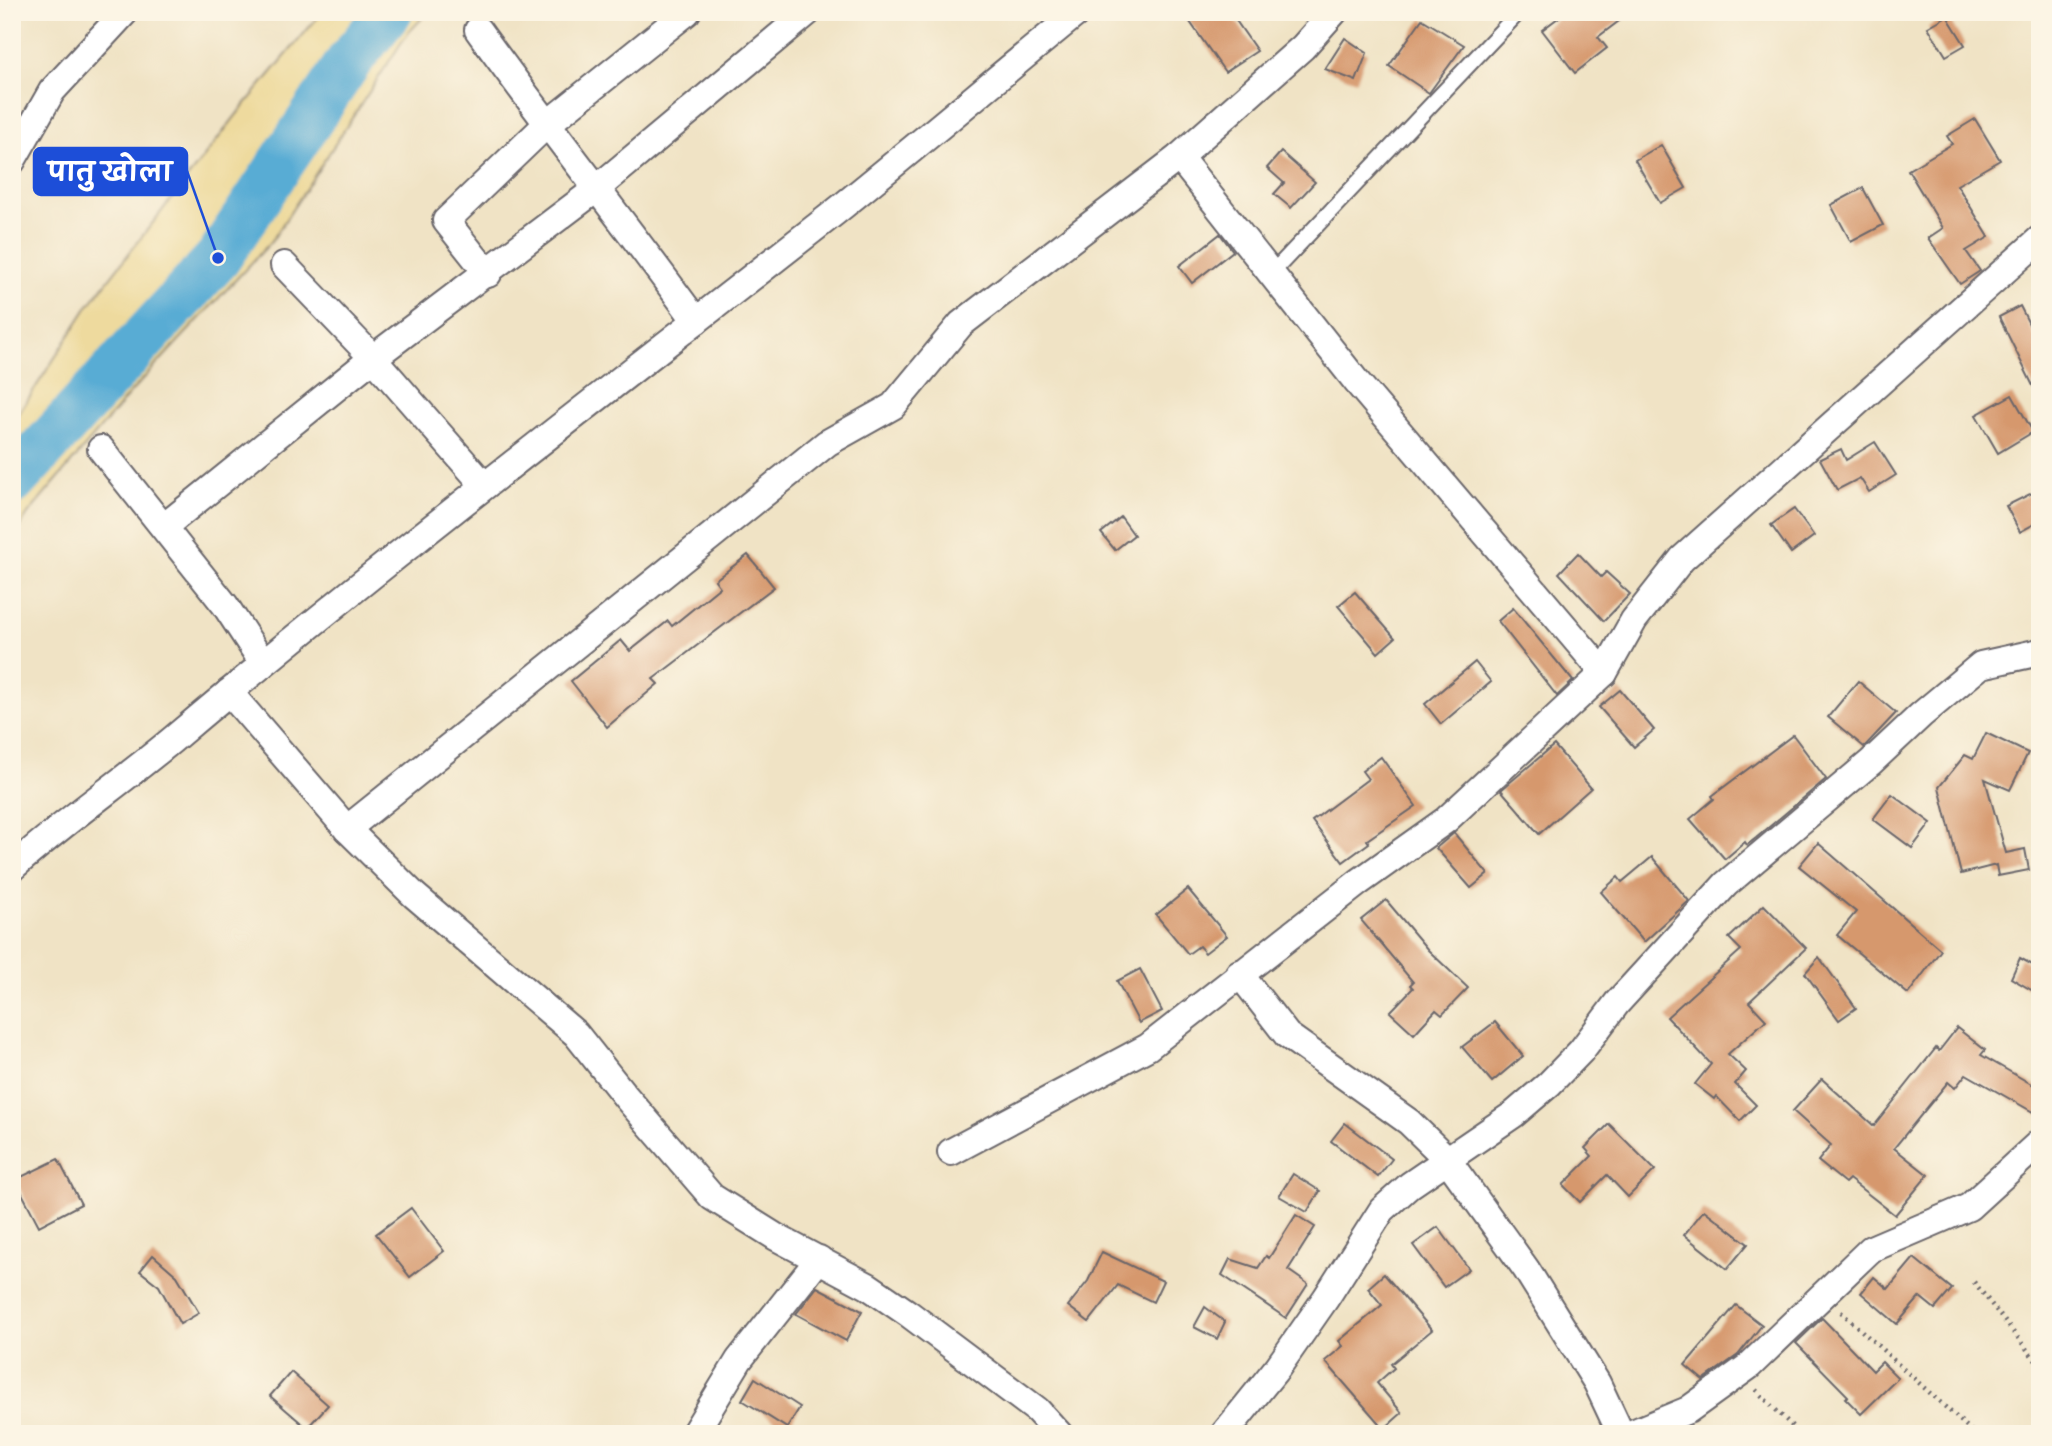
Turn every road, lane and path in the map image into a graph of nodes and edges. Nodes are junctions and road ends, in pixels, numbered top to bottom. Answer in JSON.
{"nodes":[{"id":1,"x":125,"y":12,"type":"edge"},
{"id":2,"x":687,"y":12,"type":"edge"},
{"id":3,"x":808,"y":12,"type":"edge"},
{"id":4,"x":1078,"y":12,"type":"edge"},
{"id":5,"x":1334,"y":12,"type":"edge"},
{"id":6,"x":1518,"y":12,"type":"edge"},
{"id":7,"x":478,"y":30,"type":"dead end"},
{"id":8,"x":546,"y":125,"type":"junction"},
{"id":9,"x":1179,"y":157,"type":"junction"},
{"id":10,"x":12,"y":161,"type":"edge"},
{"id":11,"x":595,"y":190,"type":"junction"},
{"id":12,"x":2040,"y":239,"type":"edge"},
{"id":13,"x":284,"y":265,"type":"dead end"},
{"id":14,"x":488,"y":274,"type":"junction"},
{"id":15,"x":1270,"y":275,"type":"junction"},
{"id":16,"x":696,"y":321,"type":"junction"},
{"id":17,"x":373,"y":358,"type":"junction"},
{"id":18,"x":101,"y":449,"type":"dead end"},
{"id":19,"x":483,"y":484,"type":"junction"},
{"id":20,"x":165,"y":526,"type":"junction"},
{"id":21,"x":2040,"y":652,"type":"edge"},
{"id":22,"x":263,"y":663,"type":"junction"},
{"id":23,"x":1604,"y":673,"type":"junction"},
{"id":24,"x":229,"y":692,"type":"junction"},
{"id":25,"x":347,"y":829,"type":"junction"},
{"id":26,"x":12,"y":868,"type":"edge"},
{"id":27,"x":1240,"y":974,"type":"junction"},
{"id":28,"x":2040,"y":1143,"type":"edge"},
{"id":29,"x":951,"y":1153,"type":"dead end"},
{"id":30,"x":1447,"y":1159,"type":"junction"},
{"id":31,"x":819,"y":1259,"type":"junction"},
{"id":32,"x":1973,"y":1282,"type":"dead end"},
{"id":33,"x":1823,"y":1297,"type":"junction"},
{"id":34,"x":2040,"y":1366,"type":"edge"},
{"id":35,"x":1750,"y":1385,"type":"dead end"},
{"id":36,"x":694,"y":1434,"type":"edge"},
{"id":37,"x":1059,"y":1434,"type":"edge"},
{"id":38,"x":1224,"y":1434,"type":"edge"},
{"id":39,"x":1621,"y":1434,"type":"edge"},
{"id":40,"x":1630,"y":1434,"type":"edge"},
{"id":41,"x":1800,"y":1434,"type":"edge"},
{"id":42,"x":1975,"y":1434,"type":"edge"}],
"edges":[{"from":1,"to":10,"type":"street"},
{"from":2,"to":8,"type":"street"},
{"from":3,"to":11,"type":"street"},
{"from":4,"to":16,"type":"street"},
{"from":5,"to":9,"type":"street"},
{"from":6,"to":15,"type":"lane"},
{"from":7,"to":8,"type":"street"},
{"from":8,"to":11,"type":"street"},
{"from":8,"to":14,"type":"street"},
{"from":9,"to":15,"type":"street"},
{"from":9,"to":25,"type":"street"},
{"from":11,"to":14,"type":"street"},
{"from":11,"to":16,"type":"street"},
{"from":12,"to":23,"type":"street"},
{"from":13,"to":17,"type":"street"},
{"from":14,"to":17,"type":"street"},
{"from":15,"to":23,"type":"street"},
{"from":16,"to":19,"type":"street"},
{"from":17,"to":19,"type":"street"},
{"from":17,"to":20,"type":"street"},
{"from":18,"to":20,"type":"street"},
{"from":19,"to":22,"type":"street"},
{"from":20,"to":22,"type":"street"},
{"from":21,"to":30,"type":"street"},
{"from":22,"to":24,"type":"street"},
{"from":23,"to":27,"type":"street"},
{"from":24,"to":25,"type":"street"},
{"from":24,"to":26,"type":"street"},
{"from":25,"to":31,"type":"street"},
{"from":27,"to":29,"type":"street"},
{"from":27,"to":30,"type":"street"},
{"from":28,"to":33,"type":"street"},
{"from":30,"to":38,"type":"street"},
{"from":30,"to":39,"type":"street"},
{"from":31,"to":36,"type":"street"},
{"from":31,"to":37,"type":"street"},
{"from":32,"to":34,"type":"path"},
{"from":33,"to":40,"type":"street"},
{"from":33,"to":42,"type":"path"},
{"from":35,"to":41,"type":"path"}]}
